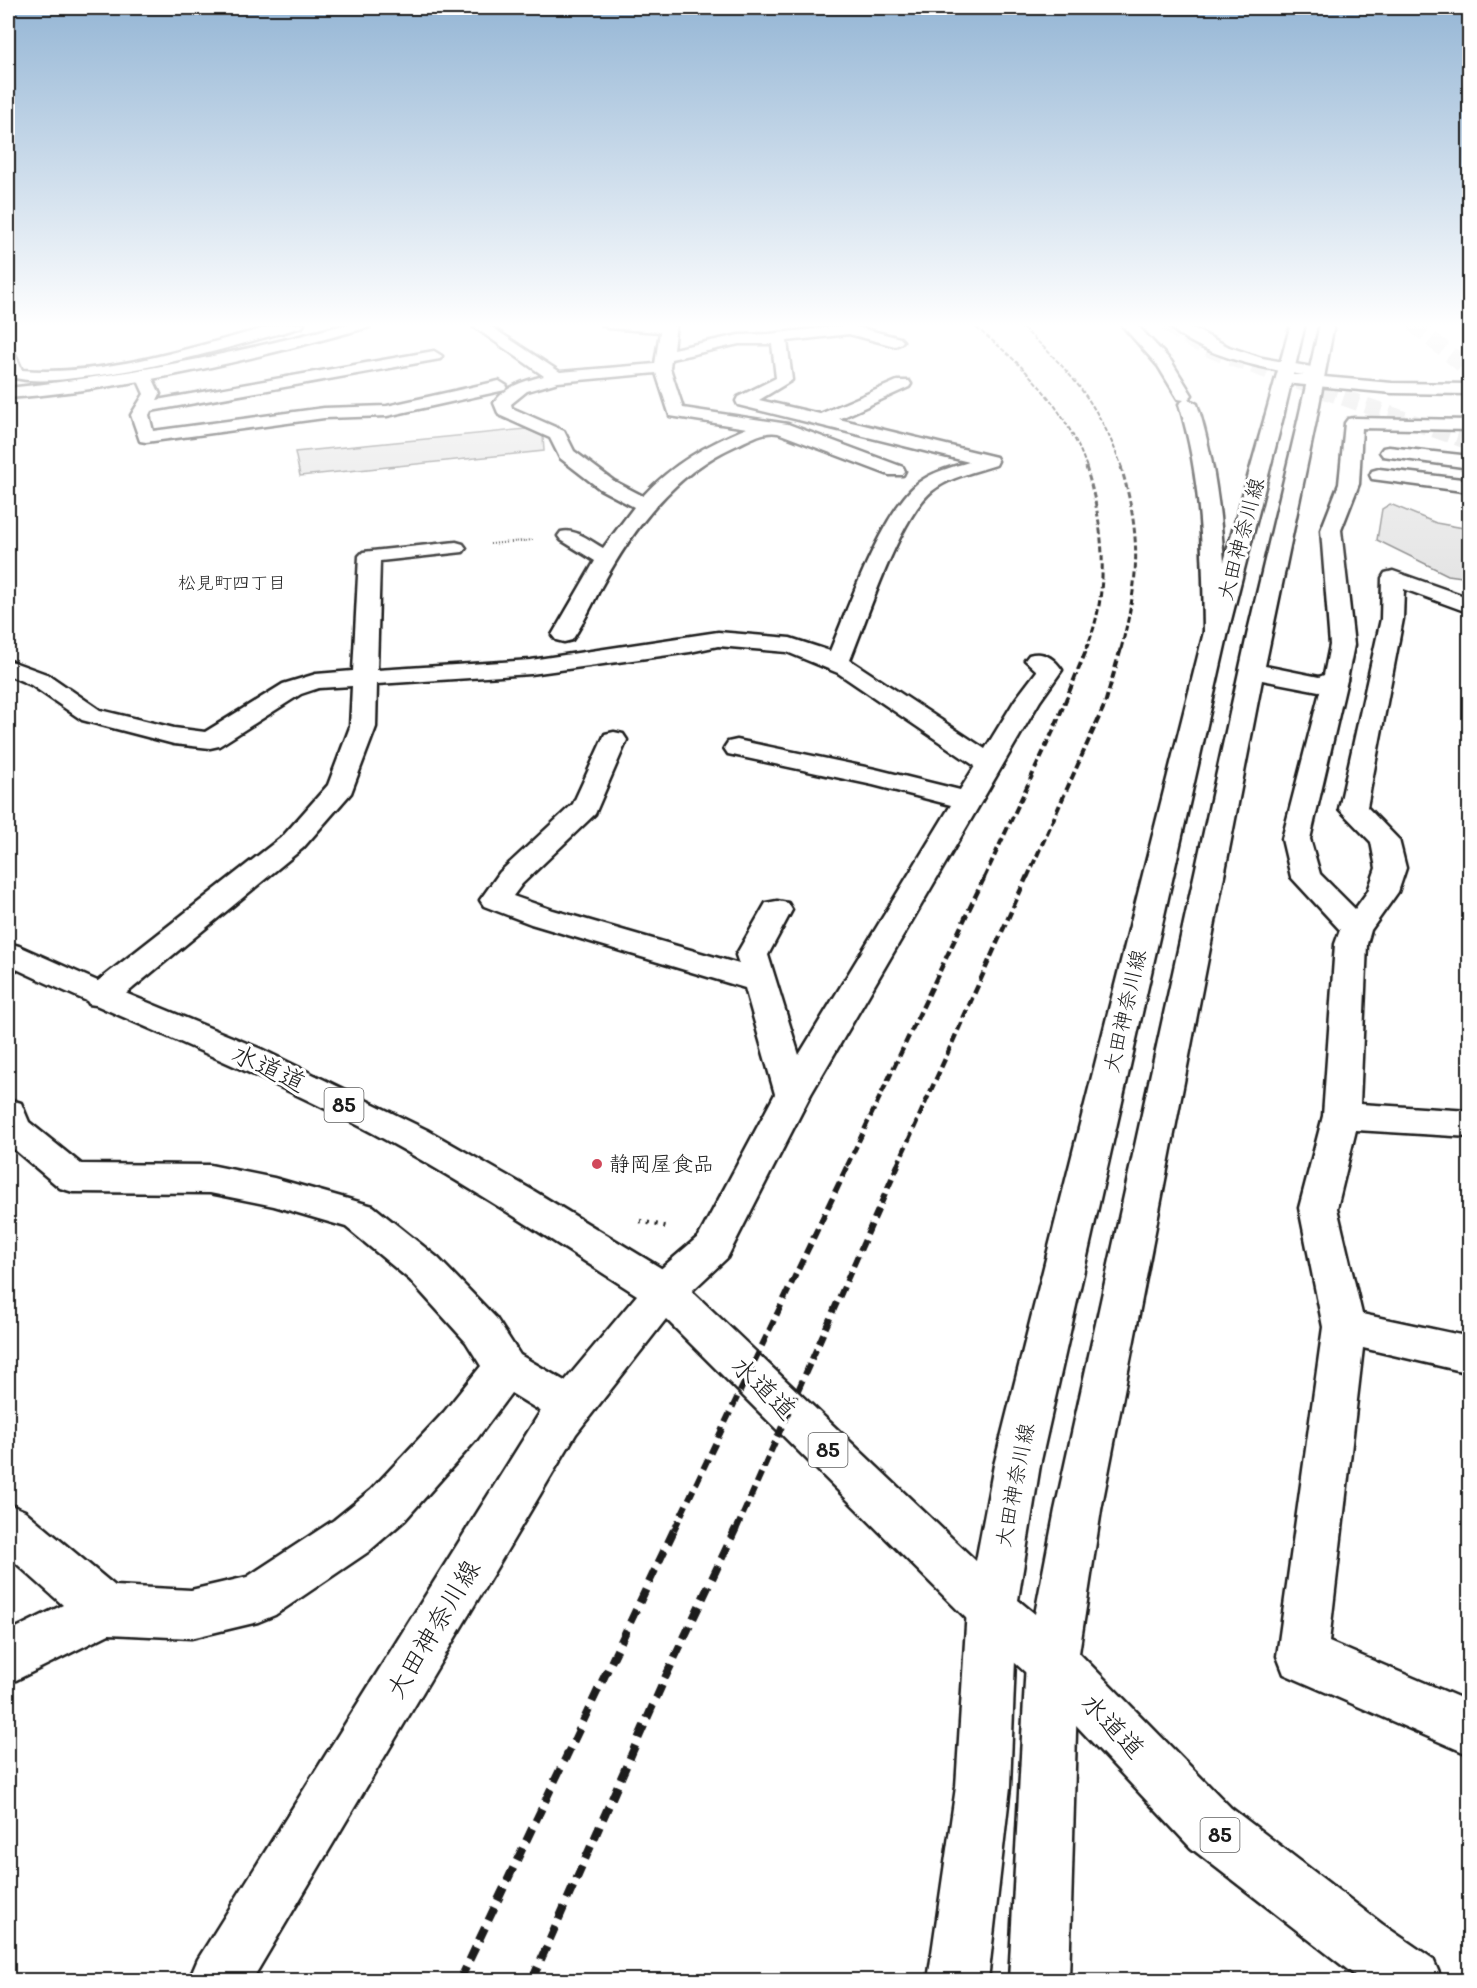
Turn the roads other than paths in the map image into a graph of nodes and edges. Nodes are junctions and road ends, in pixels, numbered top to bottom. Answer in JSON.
{"nodes":[{"id":1,"x":140,"y":417,"type":"edge"},
{"id":2,"x":296,"y":417,"type":"edge"},
{"id":3,"x":518,"y":417,"type":"edge"},
{"id":4,"x":707,"y":417,"type":"edge"},
{"id":5,"x":803,"y":417,"type":"edge"},
{"id":6,"x":829,"y":417,"type":"edge"},
{"id":7,"x":1192,"y":417,"type":"edge"},
{"id":8,"x":1290,"y":419,"type":"joint"},
{"id":9,"x":820,"y":421,"type":"junction"},
{"id":10,"x":1387,"y":423,"type":"junction"},
{"id":11,"x":1470,"y":425,"type":"edge"},
{"id":12,"x":767,"y":426,"type":"junction"},
{"id":13,"x":1389,"y":452,"type":"junction"},
{"id":14,"x":1470,"y":462,"type":"edge"},
{"id":15,"x":896,"y":471,"type":"dead end"},
{"id":16,"x":1470,"y":486,"type":"edge"},
{"id":17,"x":645,"y":505,"type":"junction"},
{"id":18,"x":568,"y":536,"type":"road end"},
{"id":19,"x":456,"y":548,"type":"road end"},
{"id":20,"x":606,"y":559,"type":"junction"},
{"id":21,"x":1470,"y":606,"type":"edge"},
{"id":22,"x":1216,"y":632,"type":"junction"},
{"id":23,"x":564,"y":634,"type":"dead end"},
{"id":24,"x":1037,"y":660,"type":"dead end"},
{"id":25,"x":837,"y":663,"type":"junction"},
{"id":26,"x":8,"y":667,"type":"edge"},
{"id":27,"x":1252,"y":672,"type":"junction"},
{"id":28,"x":363,"y":677,"type":"junction"},
{"id":29,"x":1335,"y":680,"type":"junction"},
{"id":30,"x":614,"y":740,"type":"dead end"},
{"id":31,"x":737,"y":748,"type":"dead end"},
{"id":32,"x":991,"y":765,"type":"junction"},
{"id":33,"x":969,"y":801,"type":"junction"},
{"id":34,"x":777,"y":910,"type":"dead end"},
{"id":35,"x":1356,"y":929,"type":"junction"},
{"id":36,"x":8,"y":953,"type":"edge"},
{"id":37,"x":759,"y":981,"type":"junction"},
{"id":38,"x":101,"y":996,"type":"junction"},
{"id":39,"x":793,"y":1094,"type":"junction"},
{"id":40,"x":8,"y":1112,"type":"edge"},
{"id":41,"x":1341,"y":1116,"type":"junction"},
{"id":42,"x":1470,"y":1124,"type":"edge"},
{"id":43,"x":664,"y":1290,"type":"junction"},
{"id":44,"x":1344,"y":1327,"type":"junction"},
{"id":45,"x":1470,"y":1355,"type":"edge"},
{"id":46,"x":505,"y":1368,"type":"junction"},
{"id":47,"x":571,"y":1407,"type":"junction"},
{"id":48,"x":8,"y":1526,"type":"edge"},
{"id":49,"x":992,"y":1609,"type":"junction"},
{"id":50,"x":105,"y":1610,"type":"junction"},
{"id":51,"x":8,"y":1659,"type":"edge"},
{"id":52,"x":1052,"y":1662,"type":"junction"},
{"id":53,"x":1470,"y":1729,"type":"edge"},
{"id":54,"x":219,"y":1980,"type":"edge"},
{"id":55,"x":958,"y":1980,"type":"edge"},
{"id":56,"x":1039,"y":1980,"type":"edge"},
{"id":57,"x":1412,"y":1980,"type":"edge"}],
"edges":[{"from":1,"to":2,"type":"main road"},
{"from":3,"to":17,"type":"main road"},
{"from":4,"to":12,"type":"main road"},
{"from":5,"to":9,"type":"main road"},
{"from":6,"to":9,"type":"main road"},
{"from":7,"to":22,"type":"main road"},
{"from":8,"to":22,"type":"main road","name":"大田神奈川線"},
{"from":8,"to":27,"type":"main road","name":"大田神奈川線"},
{"from":9,"to":25,"type":"main road"},
{"from":10,"to":11,"type":"main road"},
{"from":10,"to":13,"type":"main road"},
{"from":10,"to":29,"type":"main road"},
{"from":12,"to":15,"type":"main road"},
{"from":12,"to":17,"type":"main road"},
{"from":13,"to":14,"type":"main road"},
{"from":13,"to":16,"type":"main road"},
{"from":17,"to":20,"type":"main road"},
{"from":18,"to":20,"type":"main road"},
{"from":19,"to":28,"type":"main road"},
{"from":20,"to":23,"type":"main road"},
{"from":21,"to":35,"type":"main road"},
{"from":22,"to":49,"type":"main road","name":"大田神奈川線"},
{"from":24,"to":32,"type":"main road","name":"大田神奈川線"},
{"from":25,"to":28,"type":"main road"},
{"from":25,"to":32,"type":"main road"},
{"from":26,"to":28,"type":"main road"},
{"from":27,"to":29,"type":"main road"},
{"from":27,"to":52,"type":"main road","name":"大田神奈川線"},
{"from":28,"to":38,"type":"main road"},
{"from":29,"to":35,"type":"main road"},
{"from":30,"to":37,"type":"main road"},
{"from":31,"to":33,"type":"main road"},
{"from":32,"to":33,"type":"main road","name":"大田神奈川線"},
{"from":33,"to":39,"type":"main road","name":"大田神奈川線"},
{"from":34,"to":37,"type":"main road"},
{"from":35,"to":41,"type":"main road"},
{"from":36,"to":38,"type":"main road","name":"水道道","number":"85"},
{"from":37,"to":39,"type":"main road"},
{"from":38,"to":43,"type":"main road","name":"水道道","number":"85"},
{"from":39,"to":43,"type":"main road","name":"大田神奈川線"},
{"from":40,"to":46,"type":"main road"},
{"from":41,"to":42,"type":"main road"},
{"from":41,"to":44,"type":"main road"},
{"from":43,"to":47,"type":"main road","name":"大田神奈川線"},
{"from":43,"to":49,"type":"main road","name":"水道道","number":"85"},
{"from":44,"to":45,"type":"main road"},
{"from":44,"to":53,"type":"main road"},
{"from":46,"to":47,"type":"main road"},
{"from":46,"to":50,"type":"main road"},
{"from":47,"to":54,"type":"main road","name":"大田神奈川線"},
{"from":48,"to":50,"type":"main road"},
{"from":49,"to":52,"type":"main road","name":"水道道","number":"85"},
{"from":49,"to":55,"type":"main road","name":"大田神奈川線"},
{"from":50,"to":51,"type":"main road"},
{"from":52,"to":56,"type":"main road","name":"大田神奈川線"},
{"from":52,"to":57,"type":"main road","name":"水道道","number":"85"}]}
